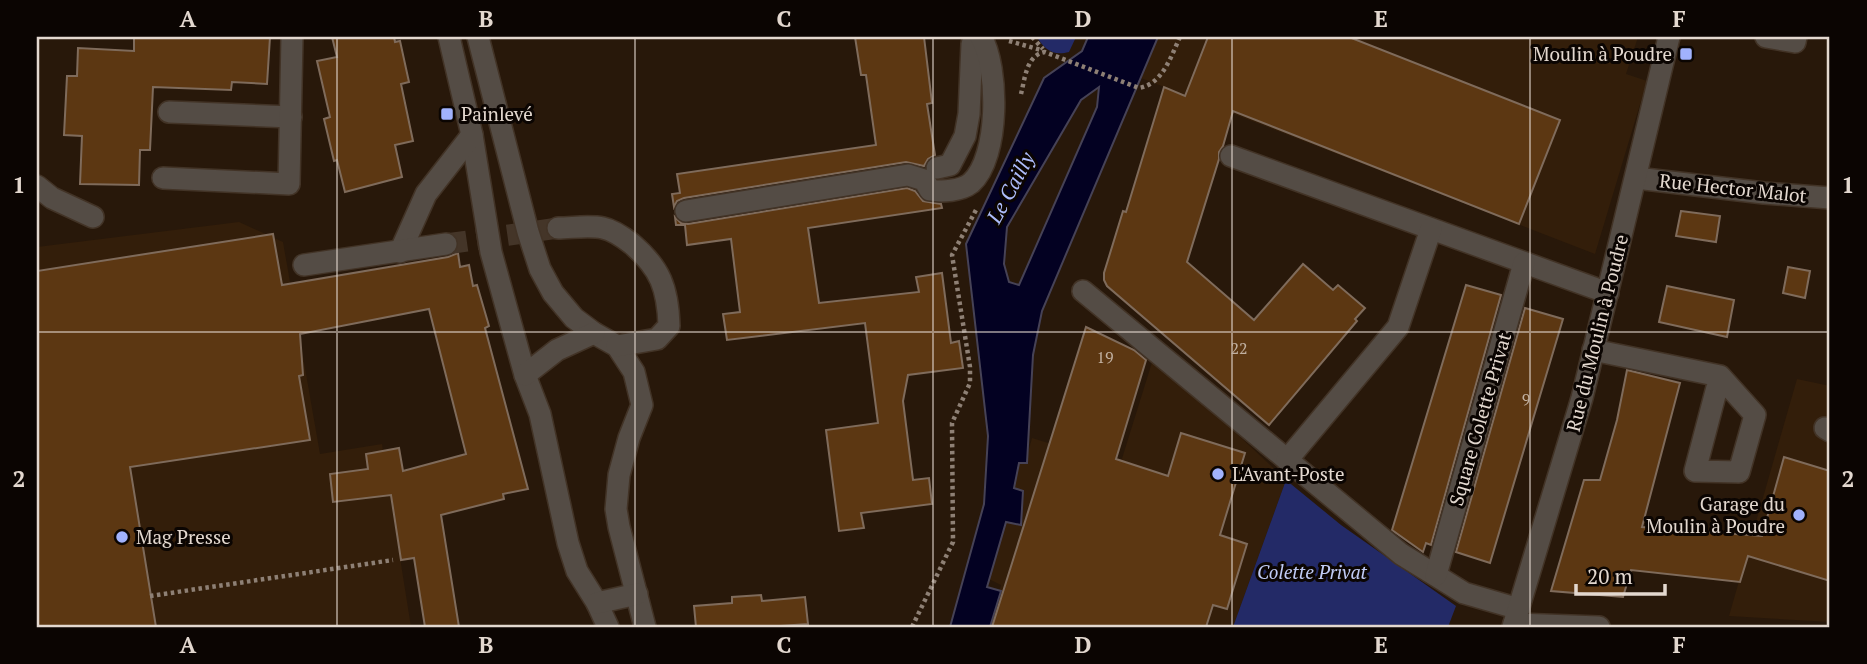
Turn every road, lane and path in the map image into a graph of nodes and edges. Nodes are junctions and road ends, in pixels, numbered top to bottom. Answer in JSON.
{"nodes":[{"id":1,"x":292,"y":37,"type":"edge"},
{"id":2,"x":449,"y":37,"type":"edge"},
{"id":3,"x":478,"y":37,"type":"edge"},
{"id":4,"x":1032,"y":37,"type":"edge"},
{"id":5,"x":1180,"y":37,"type":"edge"},
{"id":6,"x":1669,"y":37,"type":"edge"},
{"id":7,"x":1766,"y":37,"type":"edge"},
{"id":8,"x":1796,"y":37,"type":"edge"},
{"id":9,"x":986,"y":38,"type":"edge"},
{"id":10,"x":1045,"y":52,"type":"junction"},
{"id":11,"x":1020,"y":97,"type":"dead end"},
{"id":12,"x":169,"y":112,"type":"dead end"},
{"id":13,"x":291,"y":117,"type":"junction"},
{"id":14,"x":472,"y":135,"type":"junction"},
{"id":15,"x":1231,"y":156,"type":"dead end"},
{"id":16,"x":937,"y":168,"type":"dead end"},
{"id":17,"x":163,"y":178,"type":"dead end"},
{"id":18,"x":1636,"y":178,"type":"junction"},
{"id":19,"x":37,"y":186,"type":"edge"},
{"id":20,"x":1830,"y":198,"type":"edge"},
{"id":21,"x":980,"y":202,"type":"dead end"},
{"id":22,"x":686,"y":211,"type":"dead end"},
{"id":23,"x":93,"y":217,"type":"dead end"},
{"id":24,"x":558,"y":228,"type":"tunnel mouth"},
{"id":25,"x":1431,"y":229,"type":"junction"},
{"id":26,"x":446,"y":244,"type":"tunnel mouth"},
{"id":27,"x":400,"y":252,"type":"junction"},
{"id":28,"x":1524,"y":263,"type":"junction"},
{"id":29,"x":304,"y":265,"type":"dead end"},
{"id":30,"x":1083,"y":291,"type":"dead end"},
{"id":31,"x":1608,"y":293,"type":"junction"},
{"id":32,"x":594,"y":334,"type":"junction"},
{"id":33,"x":617,"y":346,"type":"junction"},
{"id":34,"x":1593,"y":350,"type":"junction"},
{"id":35,"x":525,"y":375,"type":"junction"},
{"id":36,"x":1720,"y":376,"type":"dead end"},
{"id":37,"x":1287,"y":460,"type":"junction"},
{"id":38,"x":393,"y":561,"type":"dead end"},
{"id":39,"x":1436,"y":575,"type":"junction"},
{"id":40,"x":637,"y":594,"type":"junction"},
{"id":41,"x":150,"y":596,"type":"dead end"},
{"id":42,"x":597,"y":603,"type":"junction"},
{"id":43,"x":1515,"y":620,"type":"edge"},
{"id":44,"x":608,"y":627,"type":"edge"},
{"id":45,"x":645,"y":627,"type":"edge"},
{"id":46,"x":912,"y":627,"type":"edge"},
{"id":47,"x":1599,"y":627,"type":"edge"}],
"edges":[{"from":1,"to":13,"type":"street"},
{"from":2,"to":14,"type":"street"},
{"from":3,"to":32,"type":"street"},
{"from":4,"to":10,"type":"path"},
{"from":5,"to":10,"type":"path"},
{"from":6,"to":18,"type":"street","name":"Rue du Moulin à Poudre"},
{"from":7,"to":8,"type":"street"},
{"from":9,"to":10,"type":"path"},
{"from":9,"to":16,"type":"street"},
{"from":9,"to":22,"type":"street"},
{"from":10,"to":11,"type":"path"},
{"from":12,"to":13,"type":"street"},
{"from":13,"to":17,"type":"street"},
{"from":14,"to":27,"type":"street"},
{"from":14,"to":35,"type":"street"},
{"from":15,"to":25,"type":"street"},
{"from":18,"to":20,"type":"street","name":"Rue Hector Malot"},
{"from":18,"to":31,"type":"street","name":"Rue du Moulin à Poudre"},
{"from":19,"to":23,"type":"street"},
{"from":21,"to":46,"type":"path"},
{"from":24,"to":33,"type":"street"},
{"from":25,"to":28,"type":"street"},
{"from":25,"to":37,"type":"street"},
{"from":26,"to":27,"type":"street"},
{"from":27,"to":29,"type":"street"},
{"from":28,"to":31,"type":"street"},
{"from":28,"to":39,"type":"street","name":"Square Colette Privat"},
{"from":30,"to":37,"type":"street"},
{"from":31,"to":34,"type":"street","name":"Rue du Moulin à Poudre"},
{"from":32,"to":33,"type":"street"},
{"from":32,"to":35,"type":"street"},
{"from":33,"to":40,"type":"street"},
{"from":34,"to":36,"type":"street"},
{"from":34,"to":43,"type":"street","name":"Rue du Moulin à Poudre"},
{"from":35,"to":42,"type":"street"},
{"from":37,"to":39,"type":"street"},
{"from":38,"to":41,"type":"path"},
{"from":39,"to":43,"type":"street"},
{"from":40,"to":42,"type":"street"},
{"from":40,"to":45,"type":"street"},
{"from":42,"to":44,"type":"street"},
{"from":43,"to":47,"type":"street"}]}
